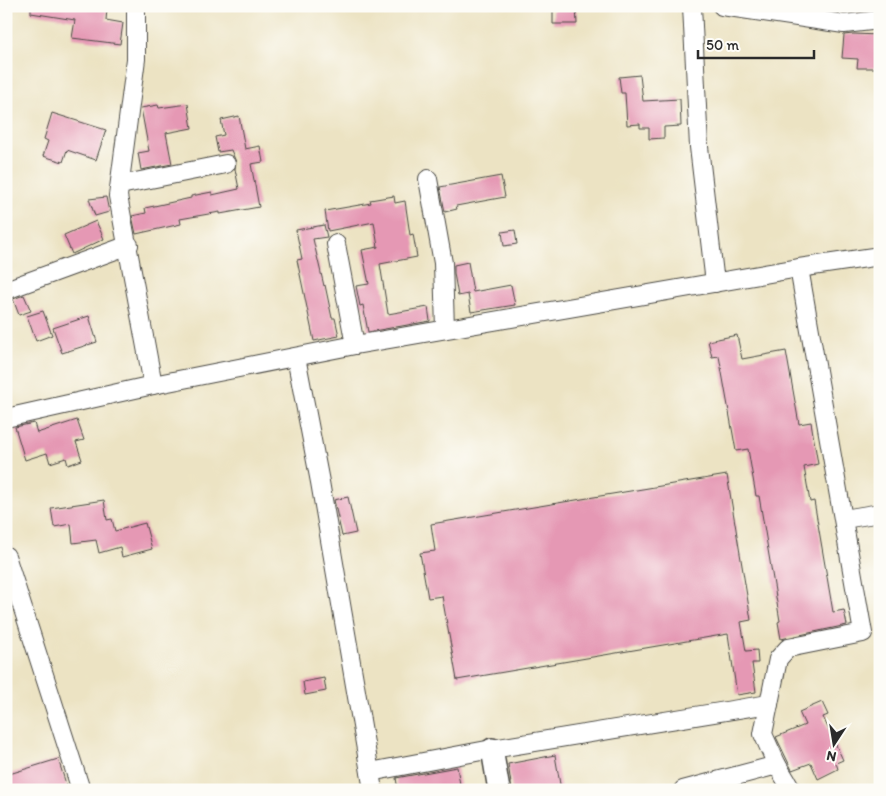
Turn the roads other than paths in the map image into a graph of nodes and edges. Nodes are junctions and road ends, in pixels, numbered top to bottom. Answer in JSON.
{"nodes":[{"id":1,"x":136,"y":6,"type":"edge"},
{"id":2,"x":692,"y":6,"type":"edge"},
{"id":3,"x":722,"y":6,"type":"edge"},
{"id":4,"x":880,"y":20,"type":"edge"},
{"id":5,"x":226,"y":164,"type":"dead end"},
{"id":6,"x":428,"y":179,"type":"dead end"},
{"id":7,"x":120,"y":186,"type":"junction"},
{"id":8,"x":336,"y":244,"type":"dead end"},
{"id":9,"x":129,"y":246,"type":"junction"},
{"id":10,"x":880,"y":256,"type":"edge"},
{"id":11,"x":799,"y":268,"type":"junction"},
{"id":12,"x":716,"y":283,"type":"junction"},
{"id":13,"x":6,"y":290,"type":"edge"},
{"id":14,"x":445,"y":329,"type":"junction"},
{"id":15,"x":355,"y":345,"type":"junction"},
{"id":16,"x":296,"y":357,"type":"junction"},
{"id":17,"x":153,"y":385,"type":"junction"},
{"id":18,"x":6,"y":418,"type":"edge"},
{"id":19,"x":880,"y":513,"type":"edge"},
{"id":20,"x":844,"y":519,"type":"junction"},
{"id":21,"x":6,"y":556,"type":"edge"},
{"id":22,"x":769,"y":704,"type":"junction"},
{"id":23,"x":492,"y":749,"type":"junction"},
{"id":24,"x":777,"y":765,"type":"junction"},
{"id":25,"x":371,"y":781,"type":"edge"},
{"id":26,"x":81,"y":790,"type":"edge"},
{"id":27,"x":499,"y":790,"type":"edge"},
{"id":28,"x":683,"y":790,"type":"edge"},
{"id":29,"x":792,"y":790,"type":"edge"}],
"edges":[{"from":1,"to":7,"type":"street"},
{"from":2,"to":12,"type":"street"},
{"from":3,"to":4,"type":"street"},
{"from":5,"to":7,"type":"street"},
{"from":6,"to":14,"type":"street"},
{"from":7,"to":9,"type":"street"},
{"from":8,"to":15,"type":"street"},
{"from":9,"to":13,"type":"street"},
{"from":9,"to":17,"type":"street"},
{"from":10,"to":11,"type":"street"},
{"from":11,"to":12,"type":"street"},
{"from":11,"to":20,"type":"street"},
{"from":12,"to":14,"type":"street"},
{"from":14,"to":15,"type":"street"},
{"from":15,"to":16,"type":"street"},
{"from":16,"to":17,"type":"street"},
{"from":16,"to":25,"type":"street"},
{"from":17,"to":18,"type":"street"},
{"from":19,"to":20,"type":"street"},
{"from":20,"to":22,"type":"street"},
{"from":21,"to":26,"type":"street"},
{"from":22,"to":23,"type":"street"},
{"from":22,"to":24,"type":"street"},
{"from":23,"to":25,"type":"street"},
{"from":23,"to":27,"type":"street"},
{"from":24,"to":28,"type":"street"},
{"from":24,"to":29,"type":"street"}]}
